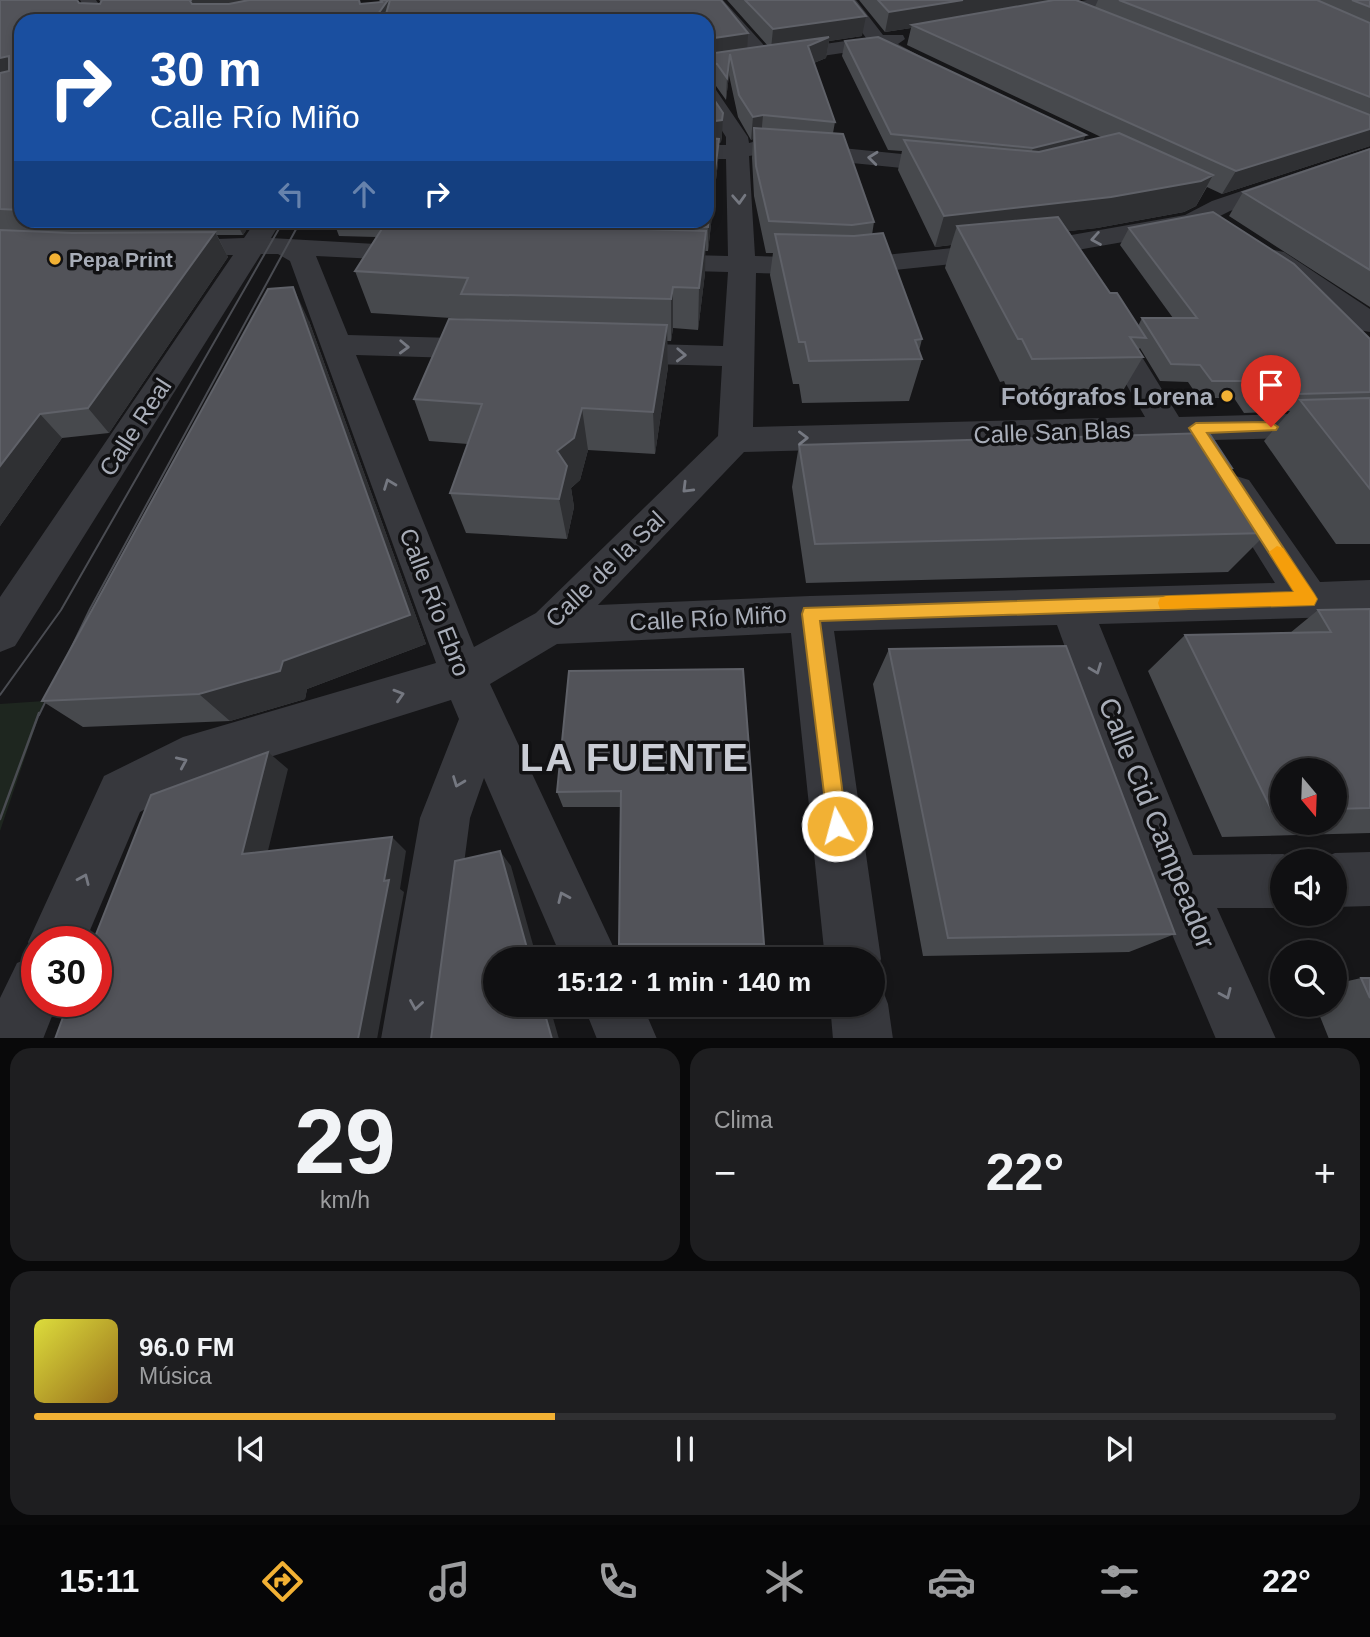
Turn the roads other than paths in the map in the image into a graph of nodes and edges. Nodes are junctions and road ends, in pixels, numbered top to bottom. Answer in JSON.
{"nodes":[{"id":1,"x":713,"y":0,"type":"edge"},
{"id":2,"x":847,"y":0,"type":"edge"},
{"id":3,"x":1043,"y":0,"type":"edge"},
{"id":4,"x":1115,"y":0,"type":"edge"},
{"id":5,"x":1064,"y":9,"type":"junction"},
{"id":6,"x":1014,"y":18,"type":"edge"},
{"id":7,"x":1102,"y":23,"type":"edge"},
{"id":8,"x":916,"y":36,"type":"edge"},
{"id":9,"x":879,"y":42,"type":"junction"},
{"id":10,"x":765,"y":58,"type":"junction"},
{"id":11,"x":742,"y":62,"type":"edge"},
{"id":12,"x":939,"y":71,"type":"edge"},
{"id":13,"x":714,"y":102,"type":"edge"},
{"id":14,"x":714,"y":152,"type":"edge"},
{"id":15,"x":737,"y":152,"type":"junction"},
{"id":16,"x":1370,"y":155,"type":"edge"},
{"id":17,"x":975,"y":168,"type":"edge"},
{"id":18,"x":1220,"y":218,"type":"junction"},
{"id":19,"x":269,"y":238,"type":"edge"},
{"id":20,"x":144,"y":247,"type":"edge"},
{"id":21,"x":437,"y":253,"type":"edge"},
{"id":22,"x":631,"y":261,"type":"edge"},
{"id":23,"x":742,"y":265,"type":"junction"},
{"id":24,"x":1094,"y":303,"type":"edge"},
{"id":25,"x":1370,"y":323,"type":"edge"},
{"id":26,"x":336,"y":345,"type":"junction"},
{"id":27,"x":514,"y":350,"type":"edge"},
{"id":28,"x":583,"y":352,"type":"edge"},
{"id":29,"x":738,"y":356,"type":"junction"},
{"id":30,"x":1370,"y":424,"type":"edge"},
{"id":31,"x":1182,"y":428,"type":"junction"},
{"id":32,"x":734,"y":440,"type":"junction"},
{"id":33,"x":1370,"y":598,"type":"edge"},
{"id":34,"x":1308,"y":599,"type":"junction"},
{"id":35,"x":1071,"y":606,"type":"junction"},
{"id":36,"x":810,"y":614,"type":"junction"},
{"id":37,"x":551,"y":626,"type":"junction"},
{"id":38,"x":0,"y":633,"type":"edge"},
{"id":39,"x":472,"y":697,"type":"junction"},
{"id":40,"x":1370,"y":879,"type":"edge"},
{"id":41,"x":1347,"y":880,"type":"edge"},
{"id":42,"x":1270,"y":881,"type":"edge"},
{"id":43,"x":1177,"y":882,"type":"junction"},
{"id":44,"x":63,"y":926,"type":"edge"},
{"id":45,"x":586,"y":947,"type":"edge"},
{"id":46,"x":852,"y":947,"type":"edge"},
{"id":47,"x":22,"y":1017,"type":"edge"},
{"id":48,"x":618,"y":1017,"type":"edge"},
{"id":49,"x":861,"y":1017,"type":"edge"},
{"id":50,"x":12,"y":1038,"type":"edge"},
{"id":51,"x":411,"y":1038,"type":"edge"},
{"id":52,"x":627,"y":1038,"type":"edge"},
{"id":53,"x":863,"y":1038,"type":"edge"},
{"id":54,"x":1246,"y":1038,"type":"edge"}],
"edges":[{"from":1,"to":10,"type":"street"},
{"from":2,"to":9,"type":"street"},
{"from":3,"to":5,"type":"street"},
{"from":4,"to":5,"type":"street"},
{"from":5,"to":6,"type":"street"},
{"from":5,"to":7,"type":"street"},
{"from":8,"to":9,"type":"street"},
{"from":9,"to":10,"type":"street"},
{"from":9,"to":12,"type":"street"},
{"from":10,"to":11,"type":"street"},
{"from":13,"to":15,"type":"street"},
{"from":14,"to":15,"type":"street"},
{"from":17,"to":15,"type":"street","one_way":true},
{"from":15,"to":23,"type":"street","one_way":true},
{"from":16,"to":18,"type":"street"},
{"from":18,"to":23,"type":"street","one_way":true},
{"from":18,"to":25,"type":"street"},
{"from":19,"to":20,"type":"street"},
{"from":19,"to":21,"type":"street"},
{"from":19,"to":26,"type":"street","name":"Calle Río Ebro"},
{"from":19,"to":38,"type":"street","name":"Calle Real"},
{"from":22,"to":23,"type":"street"},
{"from":23,"to":29,"type":"street"},
{"from":24,"to":31,"type":"street"},
{"from":26,"to":27,"type":"street","one_way":true},
{"from":39,"to":26,"type":"street","name":"Calle Río Ebro","one_way":true},
{"from":28,"to":29,"type":"street","one_way":true},
{"from":29,"to":32,"type":"street"},
{"from":30,"to":31,"type":"street","name":"Calle San Blas"},
{"from":32,"to":31,"type":"street","name":"Calle San Blas","one_way":true},
{"from":31,"to":34,"type":"street"},
{"from":32,"to":37,"type":"street","name":"Calle de la Sal","one_way":true},
{"from":33,"to":34,"type":"street","name":"Calle Río Miño"},
{"from":34,"to":35,"type":"street","name":"Calle Río Miño"},
{"from":35,"to":36,"type":"street","name":"Calle Río Miño"},
{"from":35,"to":43,"type":"street","name":"Calle Cid Campeador","one_way":true},
{"from":36,"to":37,"type":"street","name":"Calle Río Miño"},
{"from":36,"to":46,"type":"street"},
{"from":37,"to":39,"type":"street","name":"Calle de la Sal"},
{"from":44,"to":39,"type":"street","name":"Calle de la Sal","one_way":true},
{"from":45,"to":39,"type":"street","name":"Calle Río Ebro","one_way":true},
{"from":39,"to":51,"type":"street","one_way":true},
{"from":40,"to":41,"type":"street"},
{"from":42,"to":43,"type":"street"},
{"from":43,"to":54,"type":"street","name":"Calle Cid Campeador","one_way":true},
{"from":47,"to":50,"type":"street"},
{"from":48,"to":52,"type":"street"},
{"from":49,"to":53,"type":"street"}]}
